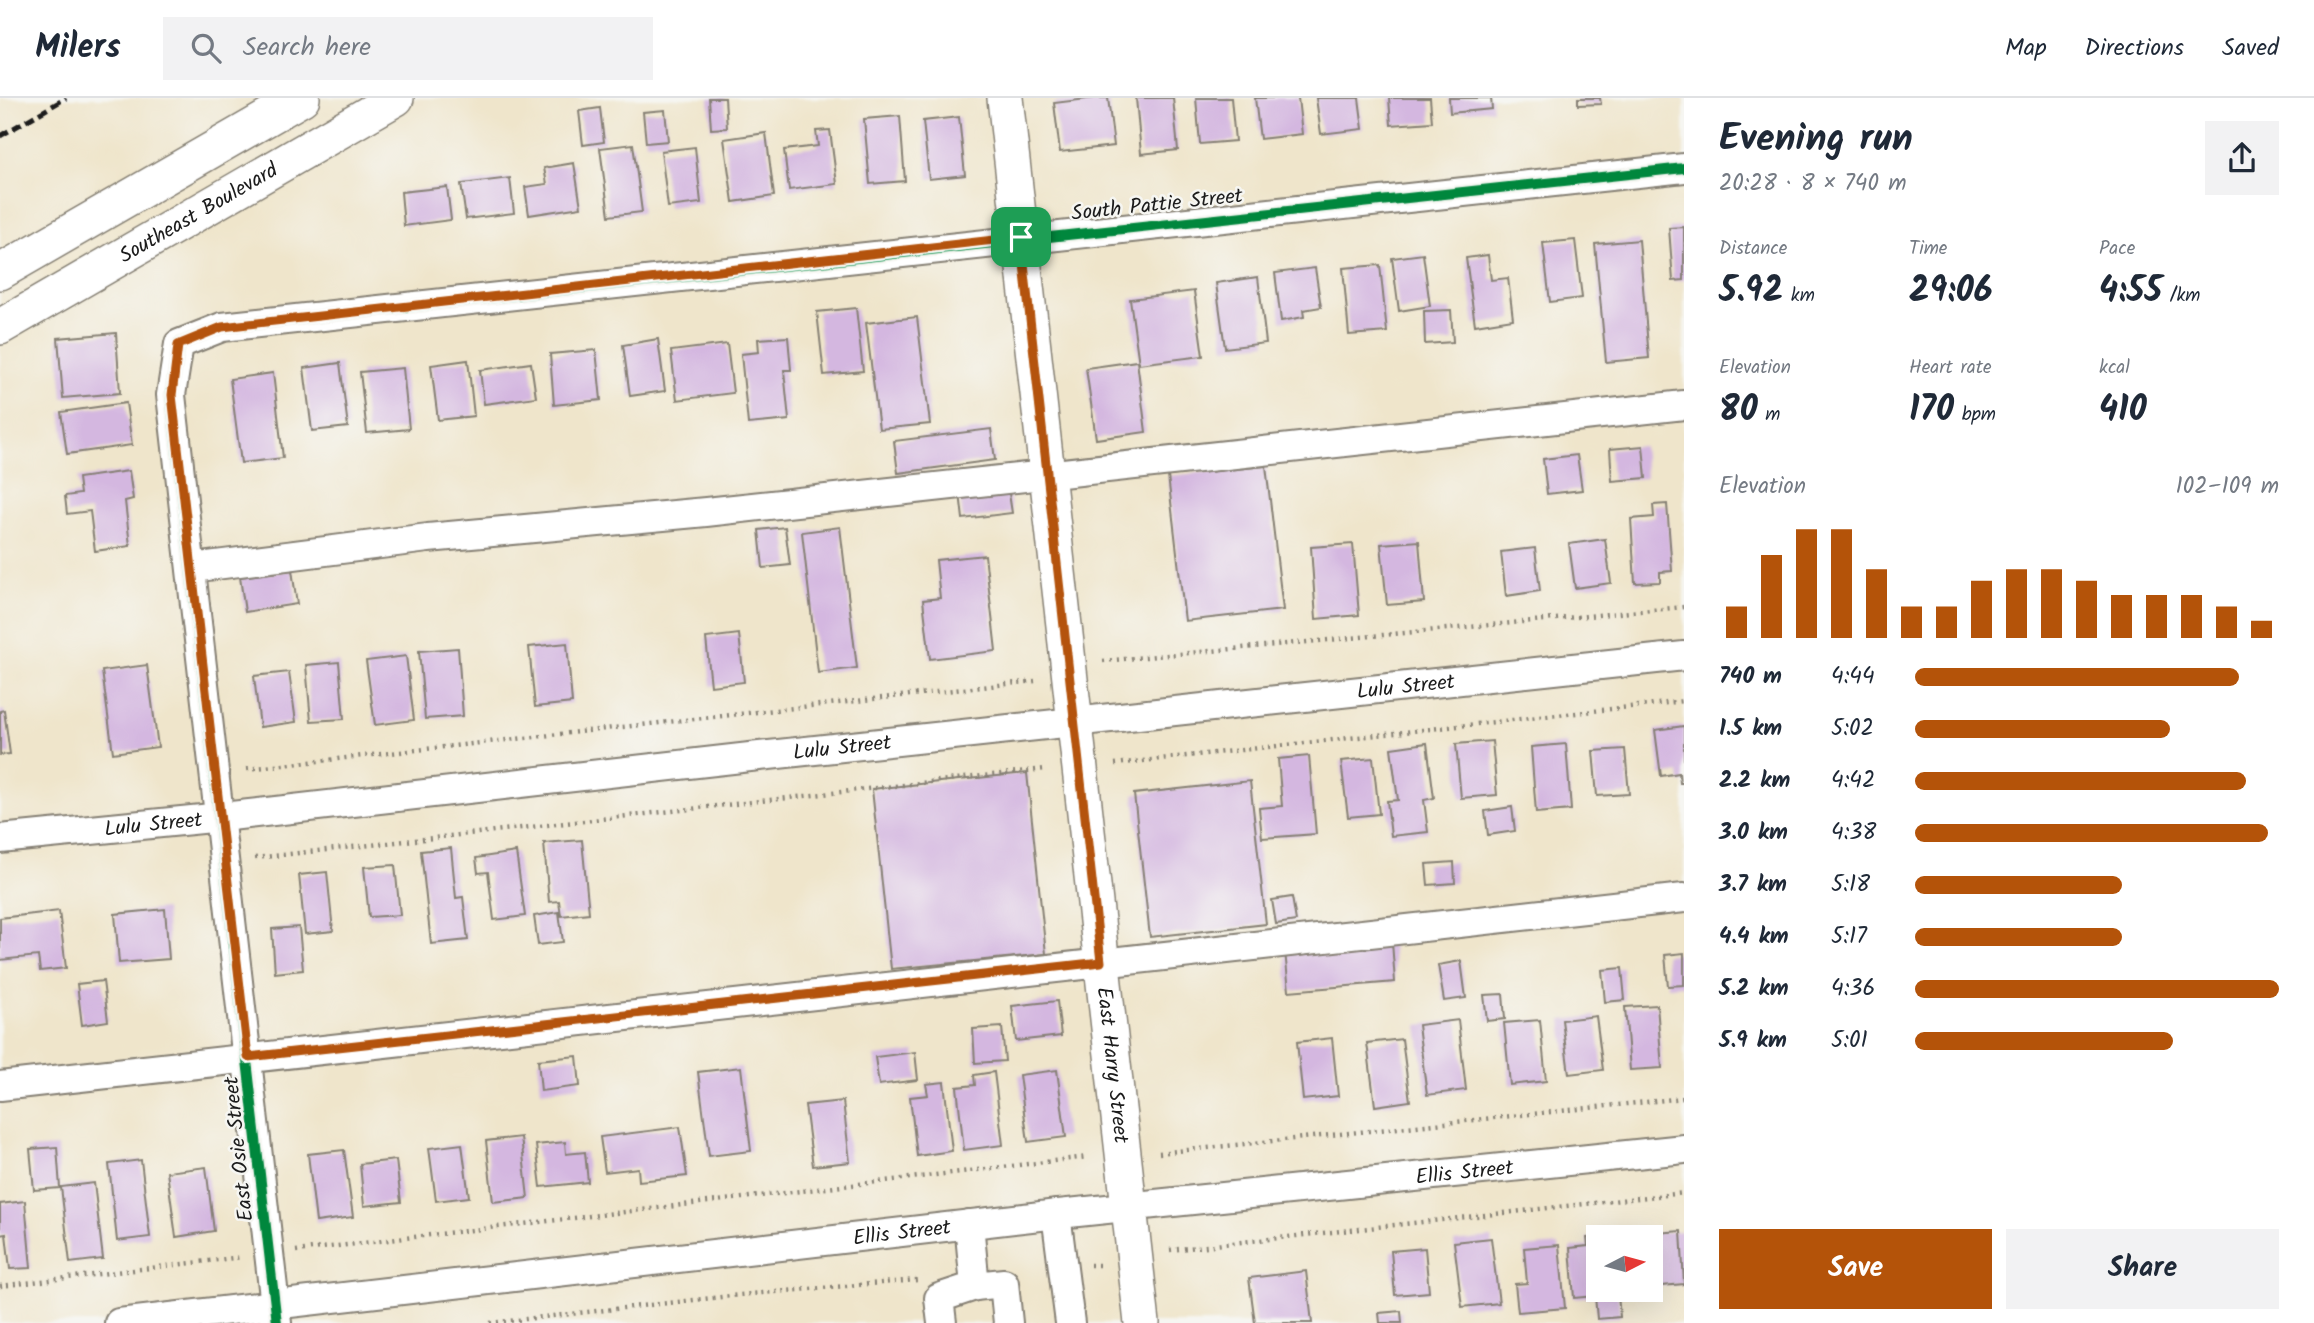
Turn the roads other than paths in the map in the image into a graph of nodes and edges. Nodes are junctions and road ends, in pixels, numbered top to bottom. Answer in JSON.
{"nodes":[{"id":1,"x":302,"y":98,"type":"edge"},
{"id":2,"x":396,"y":98,"type":"edge"},
{"id":3,"x":1005,"y":98,"type":"edge"},
{"id":4,"x":1684,"y":168,"type":"edge"},
{"id":5,"x":1021,"y":237,"type":"junction"},
{"id":6,"x":0,"y":272,"type":"edge"},
{"id":7,"x":0,"y":327,"type":"edge"},
{"id":8,"x":178,"y":345,"type":"joint"},
{"id":9,"x":1684,"y":405,"type":"edge"},
{"id":10,"x":1046,"y":473,"type":"junction"},
{"id":11,"x":192,"y":568,"type":"junction"},
{"id":12,"x":1684,"y":656,"type":"edge"},
{"id":13,"x":1073,"y":722,"type":"junction"},
{"id":14,"x":222,"y":817,"type":"junction"},
{"id":15,"x":0,"y":839,"type":"edge"},
{"id":16,"x":1684,"y":898,"type":"edge"},
{"id":17,"x":1101,"y":962,"type":"junction"},
{"id":18,"x":248,"y":1057,"type":"junction"},
{"id":19,"x":0,"y":1086,"type":"edge"},
{"id":20,"x":1684,"y":1149,"type":"edge"},
{"id":21,"x":1129,"y":1207,"type":"junction"},
{"id":22,"x":1056,"y":1214,"type":"junction"},
{"id":23,"x":969,"y":1224,"type":"junction"},
{"id":24,"x":975,"y":1286,"type":"junction"},
{"id":25,"x":276,"y":1314,"type":"edge"},
{"id":26,"x":119,"y":1323,"type":"edge"},
{"id":27,"x":942,"y":1323,"type":"edge"},
{"id":28,"x":1008,"y":1323,"type":"edge"},
{"id":29,"x":1070,"y":1323,"type":"edge"},
{"id":30,"x":1142,"y":1323,"type":"edge"}],
"edges":[{"from":1,"to":6,"type":"main road"},
{"from":2,"to":7,"type":"main road","name":"Southeast Boulevard"},
{"from":3,"to":5,"type":"main road","name":"East Harry Street"},
{"from":4,"to":5,"type":"street","name":"South Pattie Street"},
{"from":5,"to":8,"type":"street","name":"South Pattie Street"},
{"from":5,"to":10,"type":"main road","name":"East Harry Street"},
{"from":8,"to":11,"type":"street","name":"East Osie Street"},
{"from":9,"to":10,"type":"street"},
{"from":10,"to":11,"type":"street"},
{"from":10,"to":13,"type":"main road","name":"East Harry Street"},
{"from":11,"to":14,"type":"street","name":"East Osie Street"},
{"from":12,"to":13,"type":"street","name":"Lulu Street"},
{"from":13,"to":14,"type":"street","name":"Lulu Street"},
{"from":13,"to":17,"type":"main road","name":"East Harry Street"},
{"from":14,"to":15,"type":"street","name":"Lulu Street"},
{"from":14,"to":18,"type":"street","name":"East Osie Street"},
{"from":16,"to":17,"type":"street"},
{"from":17,"to":18,"type":"street"},
{"from":17,"to":21,"type":"main road","name":"East Harry Street"},
{"from":18,"to":19,"type":"street"},
{"from":18,"to":25,"type":"street","name":"East Osie Street"},
{"from":20,"to":21,"type":"street","name":"Ellis Street"},
{"from":21,"to":22,"type":"street","name":"Ellis Street"},
{"from":21,"to":30,"type":"main road","name":"East Harry Street"},
{"from":22,"to":23,"type":"street","name":"Ellis Street"},
{"from":22,"to":29,"type":"street"},
{"from":23,"to":24,"type":"street"},
{"from":23,"to":25,"type":"street","name":"Ellis Street"},
{"from":24,"to":27,"type":"street"},
{"from":24,"to":28,"type":"street"},
{"from":25,"to":26,"type":"street","name":"Ellis Street"}]}
